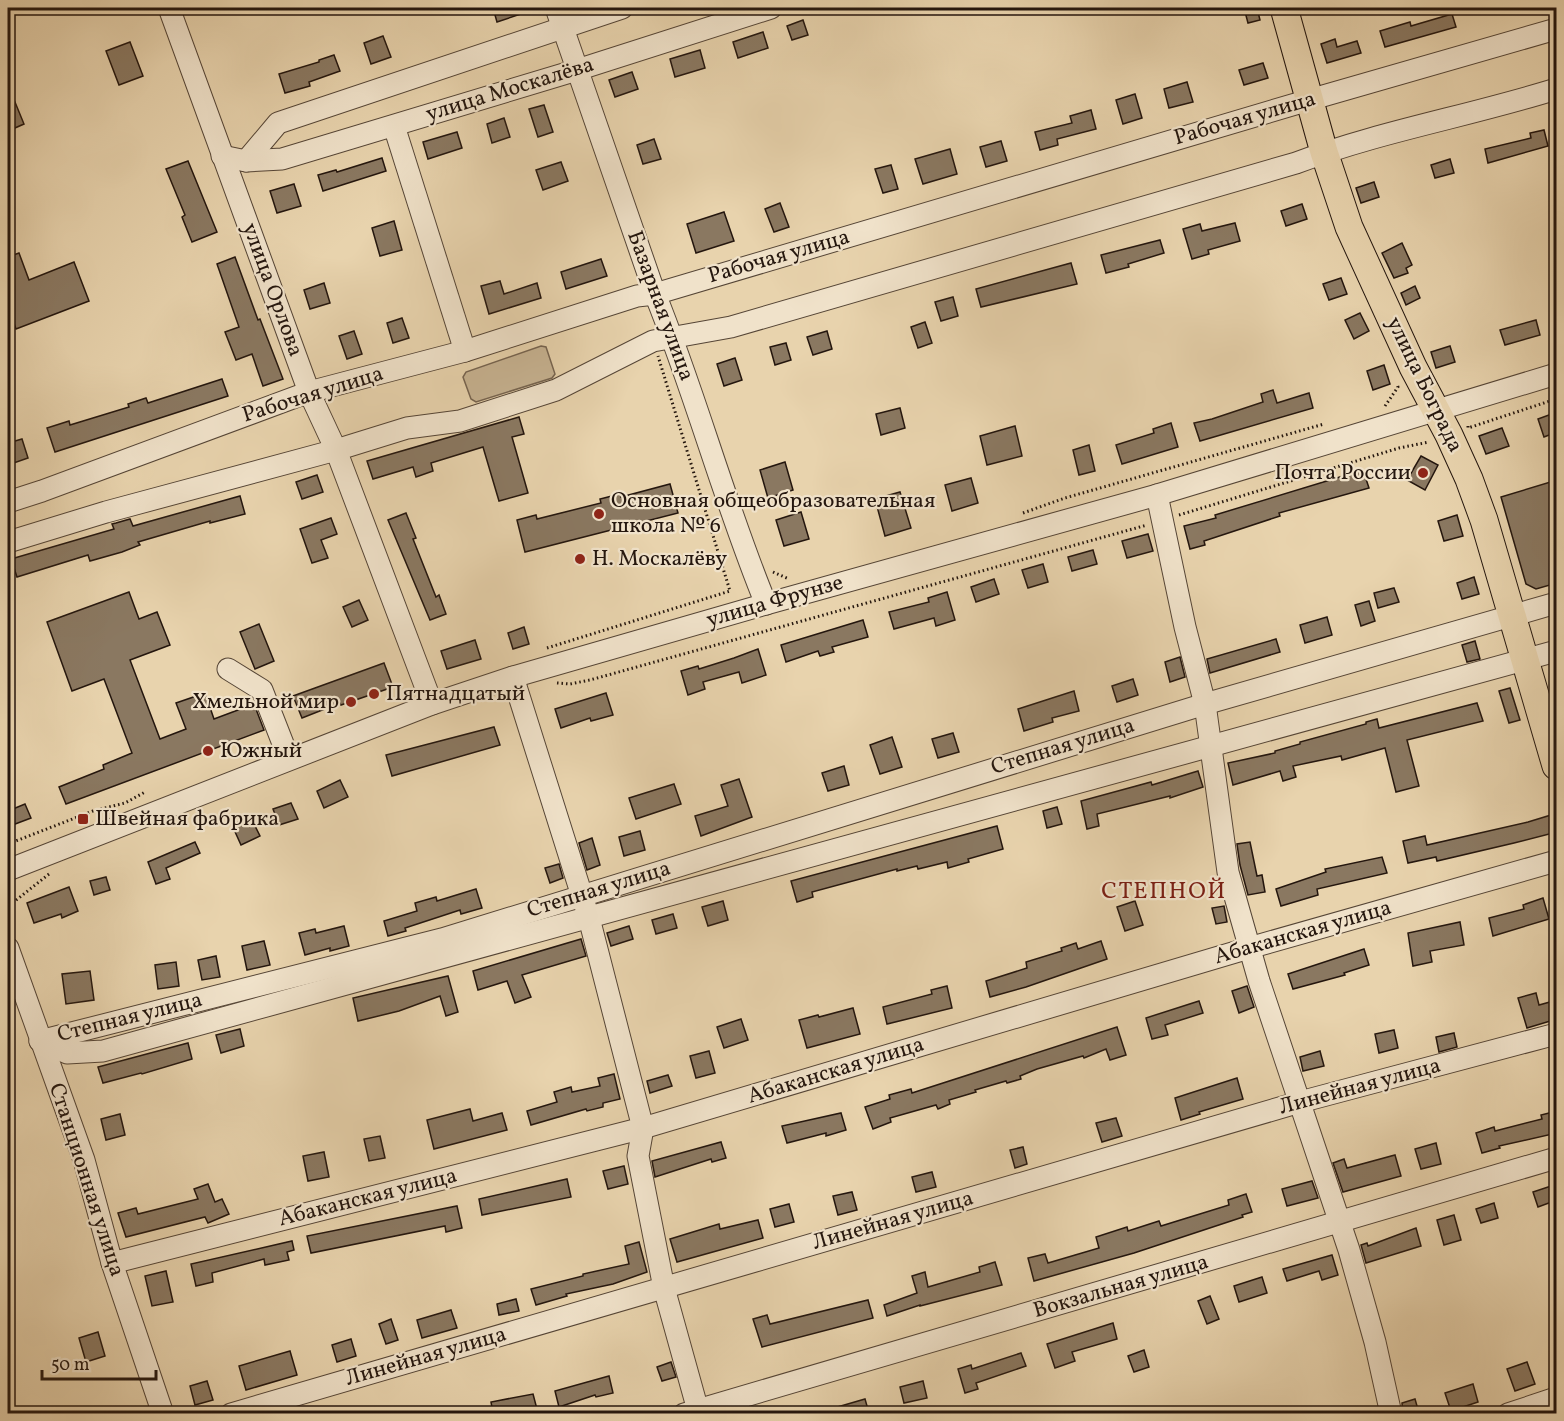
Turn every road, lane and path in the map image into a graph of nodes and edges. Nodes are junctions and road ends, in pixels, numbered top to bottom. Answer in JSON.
{"nodes":[{"id":1,"x":169,"y":8,"type":"edge"},
{"id":2,"x":622,"y":8,"type":"edge"},
{"id":3,"x":771,"y":8,"type":"edge"},
{"id":4,"x":1284,"y":8,"type":"edge"},
{"id":5,"x":559,"y":17,"type":"edge"},
{"id":6,"x":1557,"y":30,"type":"edge"},
{"id":7,"x":578,"y":70,"type":"junction"},
{"id":8,"x":1557,"y":89,"type":"edge"},
{"id":9,"x":1309,"y":100,"type":"junction"},
{"id":10,"x":394,"y":126,"type":"junction"},
{"id":11,"x":1324,"y":152,"type":"junction"},
{"id":12,"x":222,"y":156,"type":"junction"},
{"id":13,"x":246,"y":161,"type":"junction"},
{"id":14,"x":655,"y":294,"type":"junction"},
{"id":15,"x":662,"y":338,"type":"junction"},
{"id":16,"x":465,"y":351,"type":"junction"},
{"id":17,"x":1557,"y":374,"type":"edge"},
{"id":18,"x":309,"y":392,"type":"junction"},
{"id":19,"x":1557,"y":399,"type":"edge"},
{"id":20,"x":1388,"y":406,"type":"dead end"},
{"id":21,"x":1376,"y":409,"type":"dead end"},
{"id":22,"x":1435,"y":409,"type":"junction"},
{"id":23,"x":1331,"y":422,"type":"dead end"},
{"id":24,"x":1468,"y":428,"type":"dead end"},
{"id":25,"x":1430,"y":442,"type":"dead end"},
{"id":26,"x":336,"y":450,"type":"junction"},
{"id":27,"x":1156,"y":495,"type":"junction"},
{"id":28,"x":8,"y":502,"type":"edge"},
{"id":29,"x":1021,"y":513,"type":"dead end"},
{"id":30,"x":1162,"y":520,"type":"junction"},
{"id":31,"x":8,"y":542,"type":"edge"},
{"id":32,"x":767,"y":569,"type":"dead end"},
{"id":33,"x":792,"y":580,"type":"dead end"},
{"id":34,"x":1557,"y":603,"type":"edge"},
{"id":35,"x":766,"y":604,"type":"junction"},
{"id":36,"x":1511,"y":616,"type":"junction"},
{"id":37,"x":543,"y":651,"type":"dead end"},
{"id":38,"x":1557,"y":651,"type":"edge"},
{"id":39,"x":1524,"y":660,"type":"junction"},
{"id":40,"x":228,"y":669,"type":"dead end"},
{"id":41,"x":513,"y":677,"type":"junction"},
{"id":42,"x":553,"y":683,"type":"dead end"},
{"id":43,"x":432,"y":704,"type":"junction"},
{"id":44,"x":1205,"y":704,"type":"junction"},
{"id":45,"x":1211,"y":745,"type":"junction"},
{"id":46,"x":289,"y":759,"type":"junction"},
{"id":47,"x":1557,"y":766,"type":"edge"},
{"id":48,"x":145,"y":792,"type":"dead end"},
{"id":49,"x":8,"y":844,"type":"edge"},
{"id":50,"x":1557,"y":861,"type":"edge"},
{"id":51,"x":8,"y":870,"type":"edge"},
{"id":52,"x":582,"y":895,"type":"junction"},
{"id":53,"x":589,"y":918,"type":"junction"},
{"id":54,"x":8,"y":948,"type":"edge"},
{"id":55,"x":1249,"y":948,"type":"junction"},
{"id":56,"x":1557,"y":1034,"type":"edge"},
{"id":57,"x":40,"y":1041,"type":"junction"},
{"id":58,"x":1300,"y":1102,"type":"junction"},
{"id":59,"x":643,"y":1128,"type":"junction"},
{"id":60,"x":1557,"y":1158,"type":"edge"},
{"id":61,"x":1340,"y":1223,"type":"junction"},
{"id":62,"x":112,"y":1263,"type":"junction"},
{"id":63,"x":664,"y":1288,"type":"junction"},
{"id":64,"x":1557,"y":1398,"type":"edge"},
{"id":65,"x":694,"y":1412,"type":"edge"},
{"id":66,"x":163,"y":1413,"type":"edge"},
{"id":67,"x":231,"y":1413,"type":"edge"},
{"id":68,"x":1391,"y":1413,"type":"edge"},
{"id":69,"x":1508,"y":1413,"type":"edge"}],
"edges":[{"from":1,"to":12,"type":"street","name":"улица Орлова"},
{"from":2,"to":5,"type":"street","name":"улица Москалёва"},
{"from":3,"to":7,"type":"street","name":"улица Москалёва"},
{"from":4,"to":9,"type":"main road","name":"улица Бограда"},
{"from":5,"to":7,"type":"street","name":"Базарная улица"},
{"from":5,"to":13,"type":"street","name":"улица Москалёва"},
{"from":6,"to":9,"type":"street","name":"Рабочая улица"},
{"from":7,"to":10,"type":"street","name":"улица Москалёва"},
{"from":7,"to":14,"type":"street","name":"Базарная улица"},
{"from":8,"to":11,"type":"street"},
{"from":9,"to":11,"type":"main road","name":"улица Бограда"},
{"from":9,"to":14,"type":"street","name":"Рабочая улица"},
{"from":10,"to":13,"type":"street","name":"улица Москалёва"},
{"from":10,"to":16,"type":"street"},
{"from":11,"to":15,"type":"street"},
{"from":11,"to":22,"type":"main road","name":"улица Бограда"},
{"from":12,"to":13,"type":"street","name":"улица Москалёва"},
{"from":12,"to":18,"type":"street","name":"улица Орлова"},
{"from":14,"to":15,"type":"street","name":"Базарная улица"},
{"from":14,"to":16,"type":"street","name":"Рабочая улица"},
{"from":15,"to":26,"type":"street"},
{"from":15,"to":35,"type":"street","name":"Базарная улица"},
{"from":15,"to":37,"type":"path"},
{"from":16,"to":18,"type":"street","name":"Рабочая улица"},
{"from":17,"to":22,"type":"street","name":"улица Фрунзе"},
{"from":18,"to":26,"type":"street","name":"улица Орлова"},
{"from":18,"to":28,"type":"street","name":"Рабочая улица"},
{"from":19,"to":24,"type":"path"},
{"from":20,"to":21,"type":"path"},
{"from":22,"to":27,"type":"street","name":"улица Фрунзе"},
{"from":22,"to":36,"type":"main road","name":"улица Бограда"},
{"from":23,"to":29,"type":"path"},
{"from":25,"to":30,"type":"path"},
{"from":26,"to":31,"type":"street"},
{"from":26,"to":43,"type":"street","name":"улица Орлова"},
{"from":27,"to":30,"type":"street"},
{"from":27,"to":35,"type":"street","name":"улица Фрунзе"},
{"from":30,"to":42,"type":"path"},
{"from":30,"to":44,"type":"street"},
{"from":32,"to":33,"type":"path"},
{"from":34,"to":36,"type":"street","name":"Степная улица"},
{"from":35,"to":41,"type":"street","name":"улица Фрунзе"},
{"from":36,"to":39,"type":"main road","name":"улица Бограда"},
{"from":36,"to":44,"type":"street","name":"Степная улица"},
{"from":38,"to":39,"type":"street","name":"Степная улица"},
{"from":39,"to":45,"type":"street","name":"Степная улица"},
{"from":39,"to":47,"type":"main road","name":"улица Бограда"},
{"from":40,"to":46,"type":"street"},
{"from":41,"to":43,"type":"street","name":"улица Фрунзе"},
{"from":41,"to":52,"type":"street"},
{"from":43,"to":46,"type":"street","name":"улица Фрунзе"},
{"from":44,"to":45,"type":"street"},
{"from":44,"to":52,"type":"street","name":"Степная улица"},
{"from":45,"to":53,"type":"street","name":"Степная улица"},
{"from":45,"to":55,"type":"street"},
{"from":46,"to":51,"type":"street","name":"улица Фрунзе"},
{"from":48,"to":49,"type":"path"},
{"from":50,"to":55,"type":"street","name":"Абаканская улица"},
{"from":52,"to":53,"type":"street"},
{"from":52,"to":57,"type":"street","name":"Степная улица"},
{"from":53,"to":57,"type":"street","name":"Степная улица"},
{"from":53,"to":59,"type":"street"},
{"from":54,"to":57,"type":"street","name":"Станционная улица"},
{"from":55,"to":58,"type":"street"},
{"from":55,"to":59,"type":"street","name":"Абаканская улица"},
{"from":56,"to":58,"type":"street","name":"Линейная улица"},
{"from":57,"to":62,"type":"street","name":"Станционная улица"},
{"from":58,"to":61,"type":"street"},
{"from":58,"to":63,"type":"street","name":"Линейная улица"},
{"from":59,"to":62,"type":"street","name":"Абаканская улица"},
{"from":59,"to":63,"type":"street"},
{"from":60,"to":61,"type":"street","name":"Вокзальная улица"},
{"from":61,"to":65,"type":"street","name":"Вокзальная улица"},
{"from":61,"to":68,"type":"street"},
{"from":62,"to":66,"type":"street","name":"Станционная улица"},
{"from":63,"to":65,"type":"street"},
{"from":63,"to":67,"type":"street","name":"Линейная улица"},
{"from":64,"to":69,"type":"street"}]}
